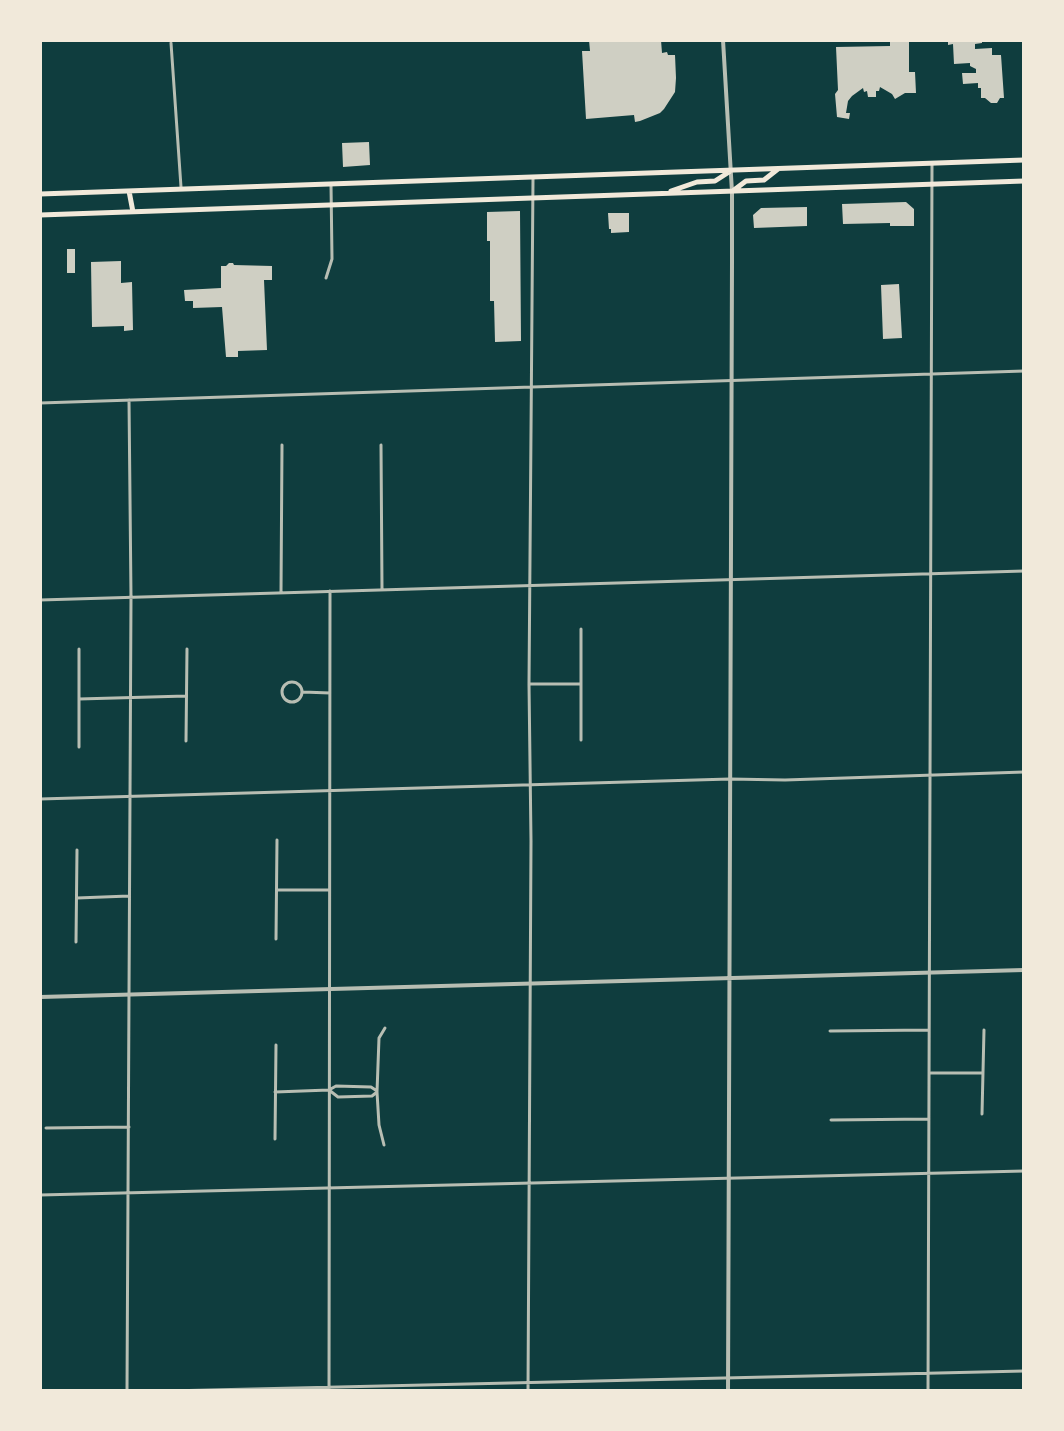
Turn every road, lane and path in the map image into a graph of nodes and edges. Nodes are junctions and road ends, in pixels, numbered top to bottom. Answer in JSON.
{"nodes":[{"id":1,"x":723,"y":40,"type":"edge"},
{"id":2,"x":171,"y":43,"type":"dead end"},
{"id":3,"x":1024,"y":160,"type":"edge"},
{"id":4,"x":932,"y":164,"type":"junction"},
{"id":5,"x":779,"y":169,"type":"junction"},
{"id":6,"x":731,"y":171,"type":"junction"},
{"id":7,"x":533,"y":177,"type":"junction"},
{"id":8,"x":1024,"y":181,"type":"edge"},
{"id":9,"x":331,"y":184,"type":"junction"},
{"id":10,"x":932,"y":185,"type":"junction"},
{"id":11,"x":181,"y":189,"type":"junction"},
{"id":12,"x":129,"y":191,"type":"junction"},
{"id":13,"x":732,"y":192,"type":"junction"},
{"id":14,"x":40,"y":194,"type":"edge"},
{"id":15,"x":662,"y":194,"type":"junction"},
{"id":16,"x":533,"y":199,"type":"junction"},
{"id":17,"x":332,"y":205,"type":"junction"},
{"id":18,"x":133,"y":212,"type":"junction"},
{"id":19,"x":40,"y":215,"type":"edge"},
{"id":20,"x":326,"y":278,"type":"dead end"},
{"id":21,"x":1024,"y":371,"type":"edge"},
{"id":22,"x":932,"y":374,"type":"junction"},
{"id":23,"x":732,"y":381,"type":"junction"},
{"id":24,"x":531,"y":387,"type":"junction"},
{"id":25,"x":129,"y":400,"type":"junction"},
{"id":26,"x":40,"y":403,"type":"edge"},
{"id":27,"x":282,"y":445,"type":"dead end"},
{"id":28,"x":381,"y":445,"type":"dead end"},
{"id":29,"x":1024,"y":571,"type":"edge"},
{"id":30,"x":931,"y":574,"type":"junction"},
{"id":31,"x":731,"y":580,"type":"junction"},
{"id":32,"x":531,"y":586,"type":"junction"},
{"id":33,"x":382,"y":589,"type":"junction"},
{"id":34,"x":330,"y":591,"type":"junction"},
{"id":35,"x":281,"y":592,"type":"junction"},
{"id":36,"x":131,"y":597,"type":"junction"},
{"id":37,"x":40,"y":600,"type":"edge"},
{"id":38,"x":581,"y":629,"type":"dead end"},
{"id":39,"x":79,"y":649,"type":"dead end"},
{"id":40,"x":187,"y":649,"type":"dead end"},
{"id":41,"x":529,"y":684,"type":"junction"},
{"id":42,"x":581,"y":684,"type":"junction"},
{"id":43,"x":303,"y":692,"type":"junction"},
{"id":44,"x":330,"y":693,"type":"junction"},
{"id":45,"x":186,"y":696,"type":"junction"},
{"id":46,"x":130,"y":698,"type":"junction"},
{"id":47,"x":79,"y":699,"type":"junction"},
{"id":48,"x":581,"y":740,"type":"dead end"},
{"id":49,"x":186,"y":741,"type":"dead end"},
{"id":50,"x":79,"y":747,"type":"dead end"},
{"id":51,"x":1024,"y":772,"type":"edge"},
{"id":52,"x":930,"y":774,"type":"junction"},
{"id":53,"x":730,"y":779,"type":"junction"},
{"id":54,"x":530,"y":784,"type":"junction"},
{"id":55,"x":330,"y":791,"type":"junction"},
{"id":56,"x":130,"y":796,"type":"junction"},
{"id":57,"x":40,"y":799,"type":"edge"},
{"id":58,"x":277,"y":840,"type":"dead end"},
{"id":59,"x":77,"y":850,"type":"dead end"},
{"id":60,"x":276,"y":890,"type":"junction"},
{"id":61,"x":329,"y":890,"type":"junction"},
{"id":62,"x":129,"y":896,"type":"junction"},
{"id":63,"x":77,"y":898,"type":"junction"},
{"id":64,"x":276,"y":939,"type":"dead end"},
{"id":65,"x":76,"y":942,"type":"dead end"},
{"id":66,"x":1024,"y":970,"type":"edge"},
{"id":67,"x":929,"y":973,"type":"junction"},
{"id":68,"x":730,"y":978,"type":"junction"},
{"id":69,"x":530,"y":984,"type":"junction"},
{"id":70,"x":329,"y":990,"type":"junction"},
{"id":71,"x":128,"y":995,"type":"junction"},
{"id":72,"x":40,"y":997,"type":"edge"},
{"id":73,"x":385,"y":1028,"type":"dead end"},
{"id":74,"x":929,"y":1030,"type":"junction"},
{"id":75,"x":984,"y":1030,"type":"dead end"},
{"id":76,"x":830,"y":1031,"type":"dead end"},
{"id":77,"x":276,"y":1045,"type":"dead end"},
{"id":78,"x":929,"y":1073,"type":"junction"},
{"id":79,"x":983,"y":1073,"type":"junction"},
{"id":80,"x":329,"y":1090,"type":"junction"},
{"id":81,"x":275,"y":1092,"type":"junction"},
{"id":82,"x":377,"y":1092,"type":"junction"},
{"id":83,"x":982,"y":1114,"type":"dead end"},
{"id":84,"x":929,"y":1119,"type":"junction"},
{"id":85,"x":831,"y":1120,"type":"dead end"},
{"id":86,"x":129,"y":1127,"type":"junction"},
{"id":87,"x":46,"y":1128,"type":"dead end"},
{"id":88,"x":275,"y":1139,"type":"dead end"},
{"id":89,"x":384,"y":1145,"type":"dead end"},
{"id":90,"x":1024,"y":1171,"type":"edge"},
{"id":91,"x":929,"y":1173,"type":"junction"},
{"id":92,"x":728,"y":1178,"type":"junction"},
{"id":93,"x":529,"y":1184,"type":"junction"},
{"id":94,"x":329,"y":1188,"type":"junction"},
{"id":95,"x":128,"y":1192,"type":"junction"},
{"id":96,"x":40,"y":1195,"type":"edge"},
{"id":97,"x":1024,"y":1371,"type":"edge"},
{"id":98,"x":928,"y":1373,"type":"junction"},
{"id":99,"x":728,"y":1377,"type":"junction"},
{"id":100,"x":528,"y":1382,"type":"junction"},
{"id":101,"x":329,"y":1389,"type":"edge"},
{"id":102,"x":127,"y":1391,"type":"edge"},
{"id":103,"x":167,"y":1391,"type":"edge"},
{"id":104,"x":528,"y":1391,"type":"edge"},
{"id":105,"x":728,"y":1391,"type":"edge"},
{"id":106,"x":928,"y":1391,"type":"edge"}],
"edges":[{"from":1,"to":6,"type":"street"},
{"from":2,"to":11,"type":"street"},
{"from":3,"to":4,"type":"main road"},
{"from":4,"to":5,"type":"main road"},
{"from":4,"to":10,"type":"street"},
{"from":5,"to":6,"type":"main road"},
{"from":5,"to":13,"type":"main road"},
{"from":6,"to":7,"type":"main road"},
{"from":6,"to":13,"type":"street"},
{"from":6,"to":15,"type":"main road"},
{"from":7,"to":9,"type":"main road"},
{"from":7,"to":16,"type":"street"},
{"from":8,"to":10,"type":"main road"},
{"from":9,"to":11,"type":"main road"},
{"from":9,"to":17,"type":"street"},
{"from":10,"to":13,"type":"main road"},
{"from":10,"to":22,"type":"street"},
{"from":11,"to":12,"type":"main road"},
{"from":12,"to":14,"type":"main road"},
{"from":12,"to":18,"type":"main road"},
{"from":13,"to":15,"type":"main road"},
{"from":13,"to":23,"type":"street"},
{"from":15,"to":16,"type":"main road"},
{"from":16,"to":17,"type":"main road"},
{"from":16,"to":24,"type":"street"},
{"from":17,"to":18,"type":"main road"},
{"from":17,"to":20,"type":"street"},
{"from":18,"to":19,"type":"main road"},
{"from":21,"to":22,"type":"street"},
{"from":22,"to":23,"type":"street"},
{"from":22,"to":30,"type":"street"},
{"from":23,"to":24,"type":"street"},
{"from":23,"to":31,"type":"street"},
{"from":24,"to":25,"type":"street"},
{"from":24,"to":32,"type":"street"},
{"from":25,"to":26,"type":"street"},
{"from":25,"to":36,"type":"street"},
{"from":27,"to":35,"type":"street"},
{"from":28,"to":33,"type":"street"},
{"from":29,"to":30,"type":"street"},
{"from":30,"to":31,"type":"street"},
{"from":30,"to":52,"type":"street"},
{"from":31,"to":32,"type":"street"},
{"from":31,"to":53,"type":"street"},
{"from":32,"to":33,"type":"street"},
{"from":32,"to":41,"type":"street"},
{"from":33,"to":34,"type":"street"},
{"from":34,"to":35,"type":"street"},
{"from":34,"to":44,"type":"street"},
{"from":35,"to":36,"type":"street"},
{"from":36,"to":37,"type":"street"},
{"from":36,"to":46,"type":"street"},
{"from":38,"to":42,"type":"street"},
{"from":39,"to":47,"type":"street"},
{"from":40,"to":45,"type":"street"},
{"from":41,"to":42,"type":"street"},
{"from":41,"to":54,"type":"street"},
{"from":42,"to":48,"type":"street"},
{"from":43,"to":43,"type":"street"},
{"from":43,"to":44,"type":"street"},
{"from":44,"to":55,"type":"street"},
{"from":45,"to":46,"type":"street"},
{"from":45,"to":49,"type":"street"},
{"from":46,"to":47,"type":"street"},
{"from":46,"to":56,"type":"street"},
{"from":47,"to":50,"type":"street"},
{"from":51,"to":52,"type":"street"},
{"from":52,"to":53,"type":"street"},
{"from":52,"to":67,"type":"street"},
{"from":53,"to":54,"type":"street"},
{"from":53,"to":68,"type":"street"},
{"from":54,"to":55,"type":"street"},
{"from":54,"to":69,"type":"street"},
{"from":55,"to":56,"type":"street"},
{"from":55,"to":61,"type":"street"},
{"from":56,"to":57,"type":"street"},
{"from":56,"to":62,"type":"street"},
{"from":58,"to":60,"type":"street"},
{"from":59,"to":63,"type":"street"},
{"from":60,"to":61,"type":"street"},
{"from":60,"to":64,"type":"street"},
{"from":61,"to":70,"type":"street"},
{"from":62,"to":63,"type":"street"},
{"from":62,"to":71,"type":"street"},
{"from":63,"to":65,"type":"street"},
{"from":66,"to":67,"type":"street"},
{"from":67,"to":68,"type":"street"},
{"from":67,"to":74,"type":"street"},
{"from":68,"to":69,"type":"street"},
{"from":68,"to":92,"type":"street"},
{"from":69,"to":70,"type":"street"},
{"from":69,"to":93,"type":"street"},
{"from":70,"to":71,"type":"street"},
{"from":70,"to":80,"type":"street"},
{"from":71,"to":72,"type":"street"},
{"from":71,"to":86,"type":"street"},
{"from":73,"to":82,"type":"street"},
{"from":74,"to":76,"type":"street"},
{"from":74,"to":78,"type":"street"},
{"from":75,"to":79,"type":"street"},
{"from":77,"to":81,"type":"street"},
{"from":78,"to":79,"type":"street"},
{"from":78,"to":84,"type":"street"},
{"from":79,"to":83,"type":"street"},
{"from":80,"to":81,"type":"street"},
{"from":80,"to":82,"type":"street"},
{"from":80,"to":82,"type":"street"},
{"from":80,"to":94,"type":"street"},
{"from":81,"to":88,"type":"street"},
{"from":82,"to":89,"type":"street"},
{"from":84,"to":85,"type":"street"},
{"from":84,"to":91,"type":"street"},
{"from":86,"to":87,"type":"street"},
{"from":86,"to":95,"type":"street"},
{"from":90,"to":91,"type":"street"},
{"from":91,"to":92,"type":"street"},
{"from":91,"to":98,"type":"street"},
{"from":92,"to":93,"type":"street"},
{"from":92,"to":99,"type":"street"},
{"from":93,"to":94,"type":"street"},
{"from":93,"to":100,"type":"street"},
{"from":94,"to":95,"type":"street"},
{"from":94,"to":101,"type":"street"},
{"from":95,"to":96,"type":"street"},
{"from":95,"to":102,"type":"street"},
{"from":97,"to":98,"type":"street"},
{"from":98,"to":99,"type":"street"},
{"from":98,"to":106,"type":"street"},
{"from":99,"to":100,"type":"street"},
{"from":99,"to":105,"type":"street"},
{"from":100,"to":101,"type":"street"},
{"from":100,"to":104,"type":"street"},
{"from":101,"to":103,"type":"street"}]}
